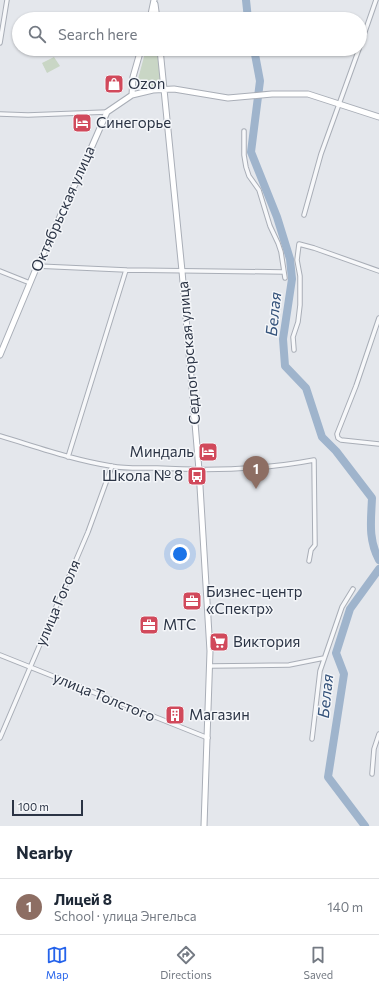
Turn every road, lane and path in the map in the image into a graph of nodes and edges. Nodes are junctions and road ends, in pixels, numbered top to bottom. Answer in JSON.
{"nodes":[{"id":1,"x":7,"y":0,"type":"edge"},
{"id":2,"x":155,"y":0,"type":"edge"},
{"id":3,"x":376,"y":0,"type":"edge"},
{"id":4,"x":152,"y":12,"type":"edge"},
{"id":5,"x":156,"y":12,"type":"edge"},
{"id":6,"x":367,"y":27,"type":"edge"},
{"id":7,"x":0,"y":42,"type":"edge"},
{"id":8,"x":139,"y":56,"type":"edge"},
{"id":9,"x":161,"y":56,"type":"edge"},
{"id":10,"x":357,"y":56,"type":"edge"},
{"id":11,"x":165,"y":89,"type":"junction"},
{"id":12,"x":132,"y":95,"type":"junction"},
{"id":13,"x":340,"y":104,"type":"junction"},
{"id":14,"x":107,"y":112,"type":"junction"},
{"id":15,"x":0,"y":114,"type":"edge"},
{"id":16,"x":379,"y":117,"type":"edge"},
{"id":17,"x":244,"y":131,"type":"dead end"},
{"id":18,"x":304,"y":215,"type":"dead end"},
{"id":19,"x":37,"y":266,"type":"junction"},
{"id":20,"x":126,"y":270,"type":"junction"},
{"id":21,"x":0,"y":271,"type":"edge"},
{"id":22,"x":182,"y":271,"type":"junction"},
{"id":23,"x":379,"y":271,"type":"edge"},
{"id":24,"x":284,"y":272,"type":"junction"},
{"id":25,"x":285,"y":278,"type":"dead end"},
{"id":26,"x":30,"y":283,"type":"junction"},
{"id":27,"x":379,"y":318,"type":"edge"},
{"id":28,"x":294,"y":350,"type":"dead end"},
{"id":29,"x":0,"y":355,"type":"edge"},
{"id":30,"x":0,"y":436,"type":"edge"},
{"id":31,"x":379,"y":444,"type":"edge"},
{"id":32,"x":68,"y":457,"type":"junction"},
{"id":33,"x":112,"y":466,"type":"junction"},
{"id":34,"x":199,"y":470,"type":"junction"},
{"id":35,"x":309,"y":561,"type":"dead end"},
{"id":36,"x":353,"y":589,"type":"dead end"},
{"id":37,"x":0,"y":655,"type":"edge"},
{"id":38,"x":324,"y":658,"type":"junction"},
{"id":39,"x":210,"y":666,"type":"junction"},
{"id":40,"x":31,"y":667,"type":"junction"},
{"id":41,"x":379,"y":734,"type":"edge"},
{"id":42,"x":0,"y":738,"type":"edge"},
{"id":43,"x":208,"y":738,"type":"junction"},
{"id":44,"x":312,"y":740,"type":"dead end"},
{"id":45,"x":372,"y":774,"type":"dead end"},
{"id":46,"x":204,"y":826,"type":"edge"}],
"edges":[{"from":1,"to":7,"type":"street"},
{"from":2,"to":4,"type":"street"},
{"from":2,"to":5,"type":"street"},
{"from":3,"to":6,"type":"street"},
{"from":8,"to":12,"type":"street"},
{"from":9,"to":11,"type":"street","name":"Седлогорская улица"},
{"from":10,"to":13,"type":"street"},
{"from":11,"to":12,"type":"street"},
{"from":11,"to":13,"type":"street"},
{"from":11,"to":22,"type":"street","name":"Седлогорская улица"},
{"from":12,"to":14,"type":"street"},
{"from":13,"to":16,"type":"street"},
{"from":13,"to":18,"type":"street"},
{"from":14,"to":15,"type":"street"},
{"from":14,"to":19,"type":"street","name":"Октябрьская улица"},
{"from":17,"to":24,"type":"street"},
{"from":19,"to":20,"type":"street"},
{"from":19,"to":26,"type":"street","name":"Октябрьская улица"},
{"from":20,"to":22,"type":"street"},
{"from":20,"to":32,"type":"street"},
{"from":21,"to":26,"type":"street"},
{"from":22,"to":24,"type":"street"},
{"from":22,"to":34,"type":"street","name":"Седлогорская улица"},
{"from":23,"to":28,"type":"street"},
{"from":24,"to":25,"type":"street"},
{"from":26,"to":29,"type":"street","name":"Октябрьская улица"},
{"from":27,"to":31,"type":"street"},
{"from":30,"to":32,"type":"street"},
{"from":32,"to":33,"type":"street"},
{"from":33,"to":34,"type":"street"},
{"from":33,"to":40,"type":"street","name":"улица Гоголя"},
{"from":34,"to":35,"type":"street"},
{"from":34,"to":39,"type":"street","name":"Седлогорская улица"},
{"from":36,"to":38,"type":"street"},
{"from":37,"to":40,"type":"street","name":"улица Толстого"},
{"from":38,"to":39,"type":"street"},
{"from":38,"to":44,"type":"street"},
{"from":39,"to":43,"type":"street","name":"Седлогорская улица"},
{"from":40,"to":42,"type":"street","name":"улица Гоголя"},
{"from":40,"to":43,"type":"street","name":"улица Толстого"},
{"from":41,"to":45,"type":"street"},
{"from":43,"to":46,"type":"street","name":"Седлогорская улица"}]}
